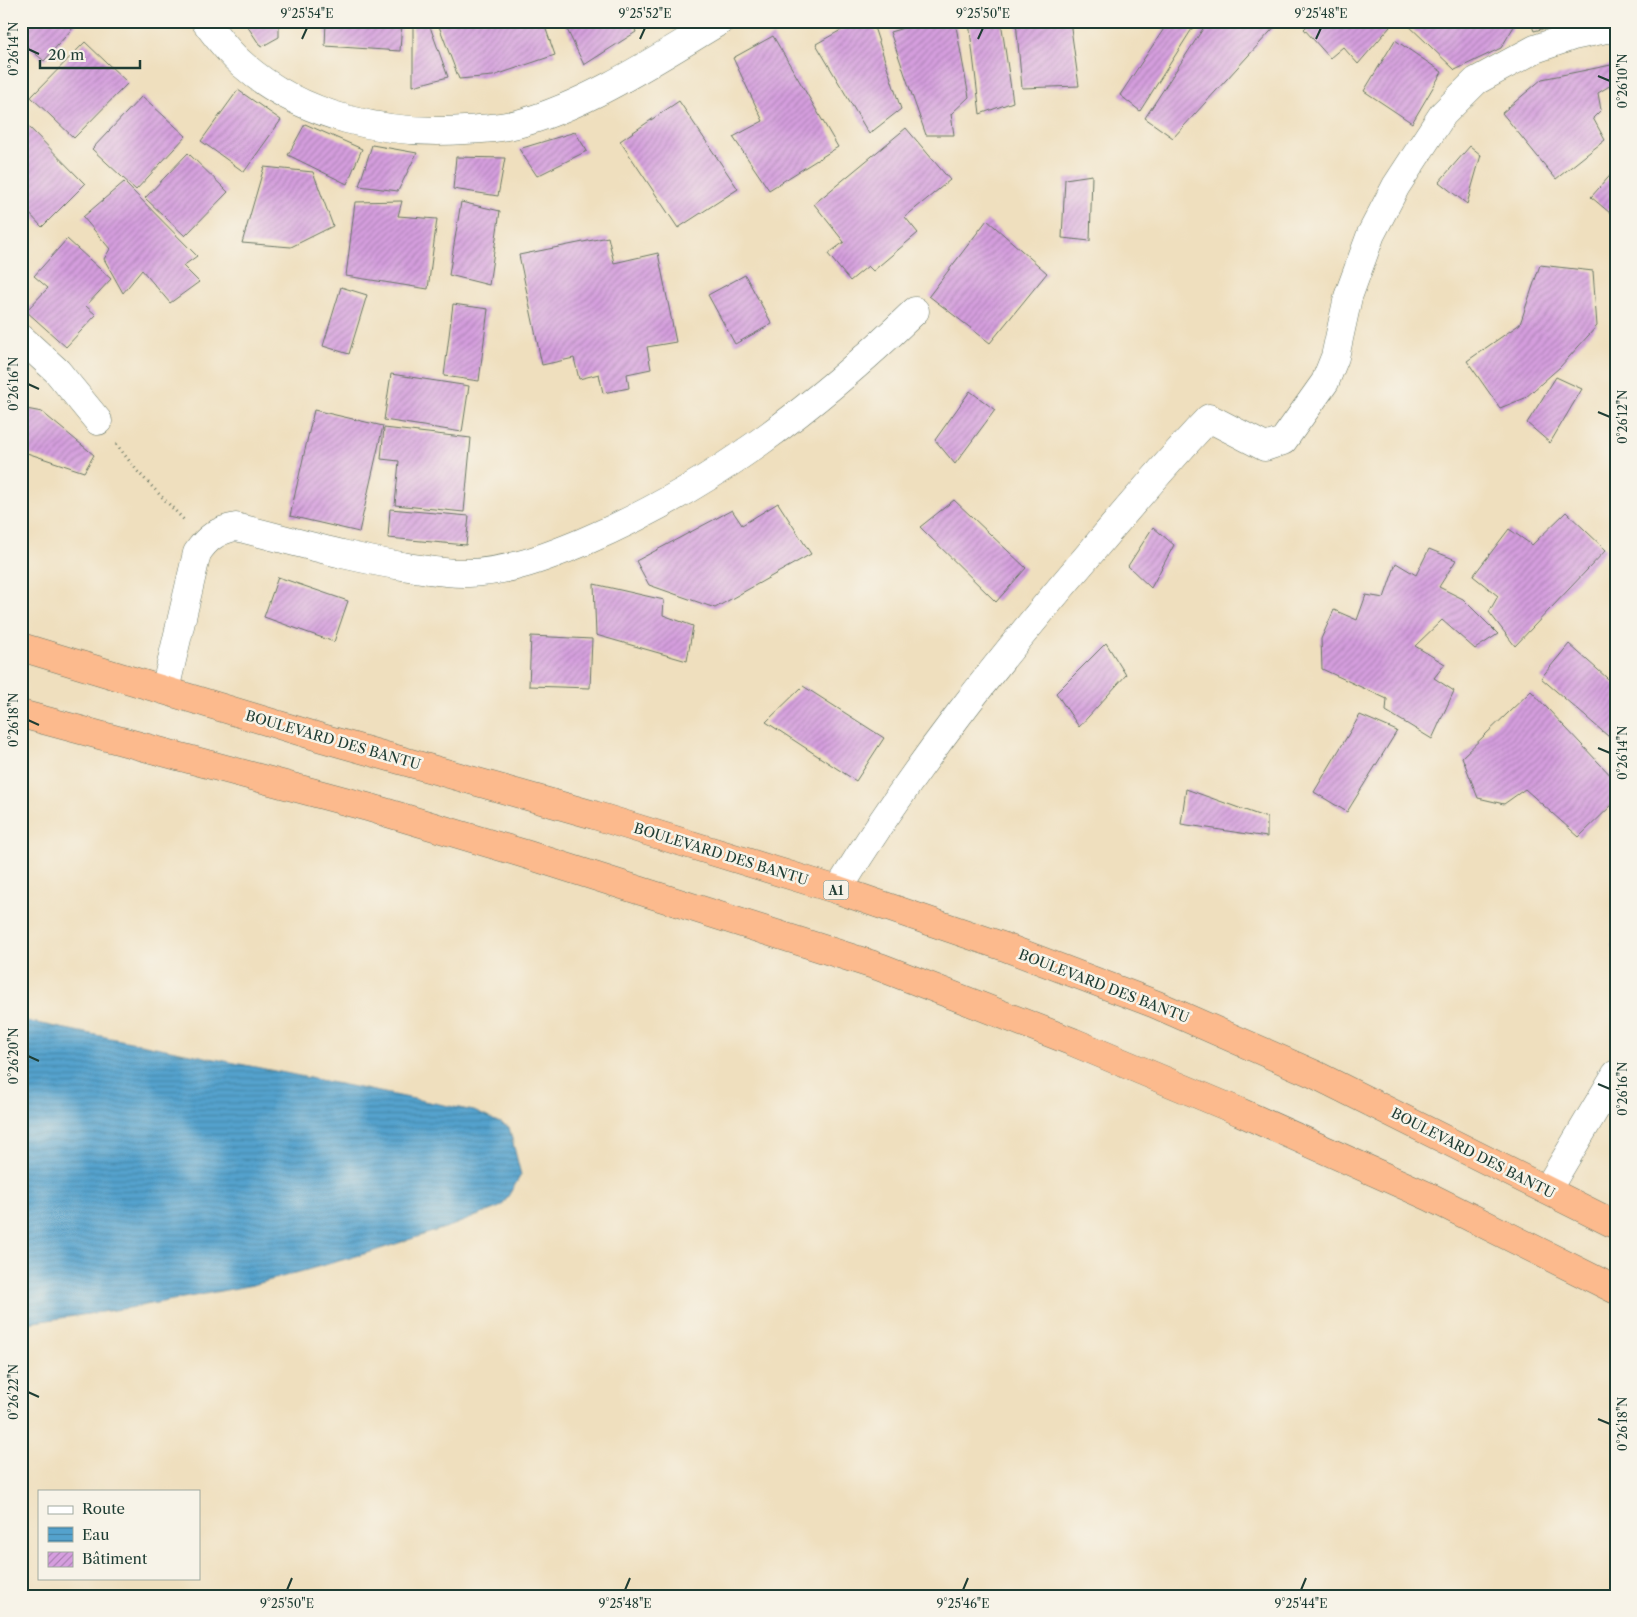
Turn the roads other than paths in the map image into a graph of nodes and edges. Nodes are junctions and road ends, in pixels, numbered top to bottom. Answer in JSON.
{"nodes":[{"id":1,"x":205,"y":21,"type":"edge"},
{"id":2,"x":720,"y":21,"type":"edge"},
{"id":3,"x":1616,"y":30,"type":"edge"},
{"id":4,"x":915,"y":311,"type":"dead end"},
{"id":5,"x":21,"y":338,"type":"edge"},
{"id":6,"x":98,"y":421,"type":"road end"},
{"id":7,"x":21,"y":647,"type":"edge"},
{"id":8,"x":165,"y":690,"type":"junction"},
{"id":9,"x":21,"y":714,"type":"edge"},
{"id":10,"x":838,"y":890,"type":"junction"},
{"id":11,"x":1616,"y":1074,"type":"edge"},
{"id":12,"x":1546,"y":1190,"type":"junction"},
{"id":13,"x":1616,"y":1225,"type":"edge"},
{"id":14,"x":1616,"y":1290,"type":"edge"}],
"edges":[{"from":1,"to":2,"type":"street"},
{"from":3,"to":10,"type":"street"},
{"from":4,"to":8,"type":"street"},
{"from":5,"to":6,"type":"street"},
{"from":7,"to":8,"type":"highway","name":"BOULEVARD DES BANTU","number":"A1"},
{"from":8,"to":10,"type":"highway","name":"BOULEVARD DES BANTU","number":"A1"},
{"from":9,"to":14,"type":"highway"},
{"from":10,"to":12,"type":"highway","name":"BOULEVARD DES BANTU","number":"A1"},
{"from":11,"to":12,"type":"street"},
{"from":12,"to":13,"type":"highway","name":"BOULEVARD DES BANTU","number":"A1"}]}
